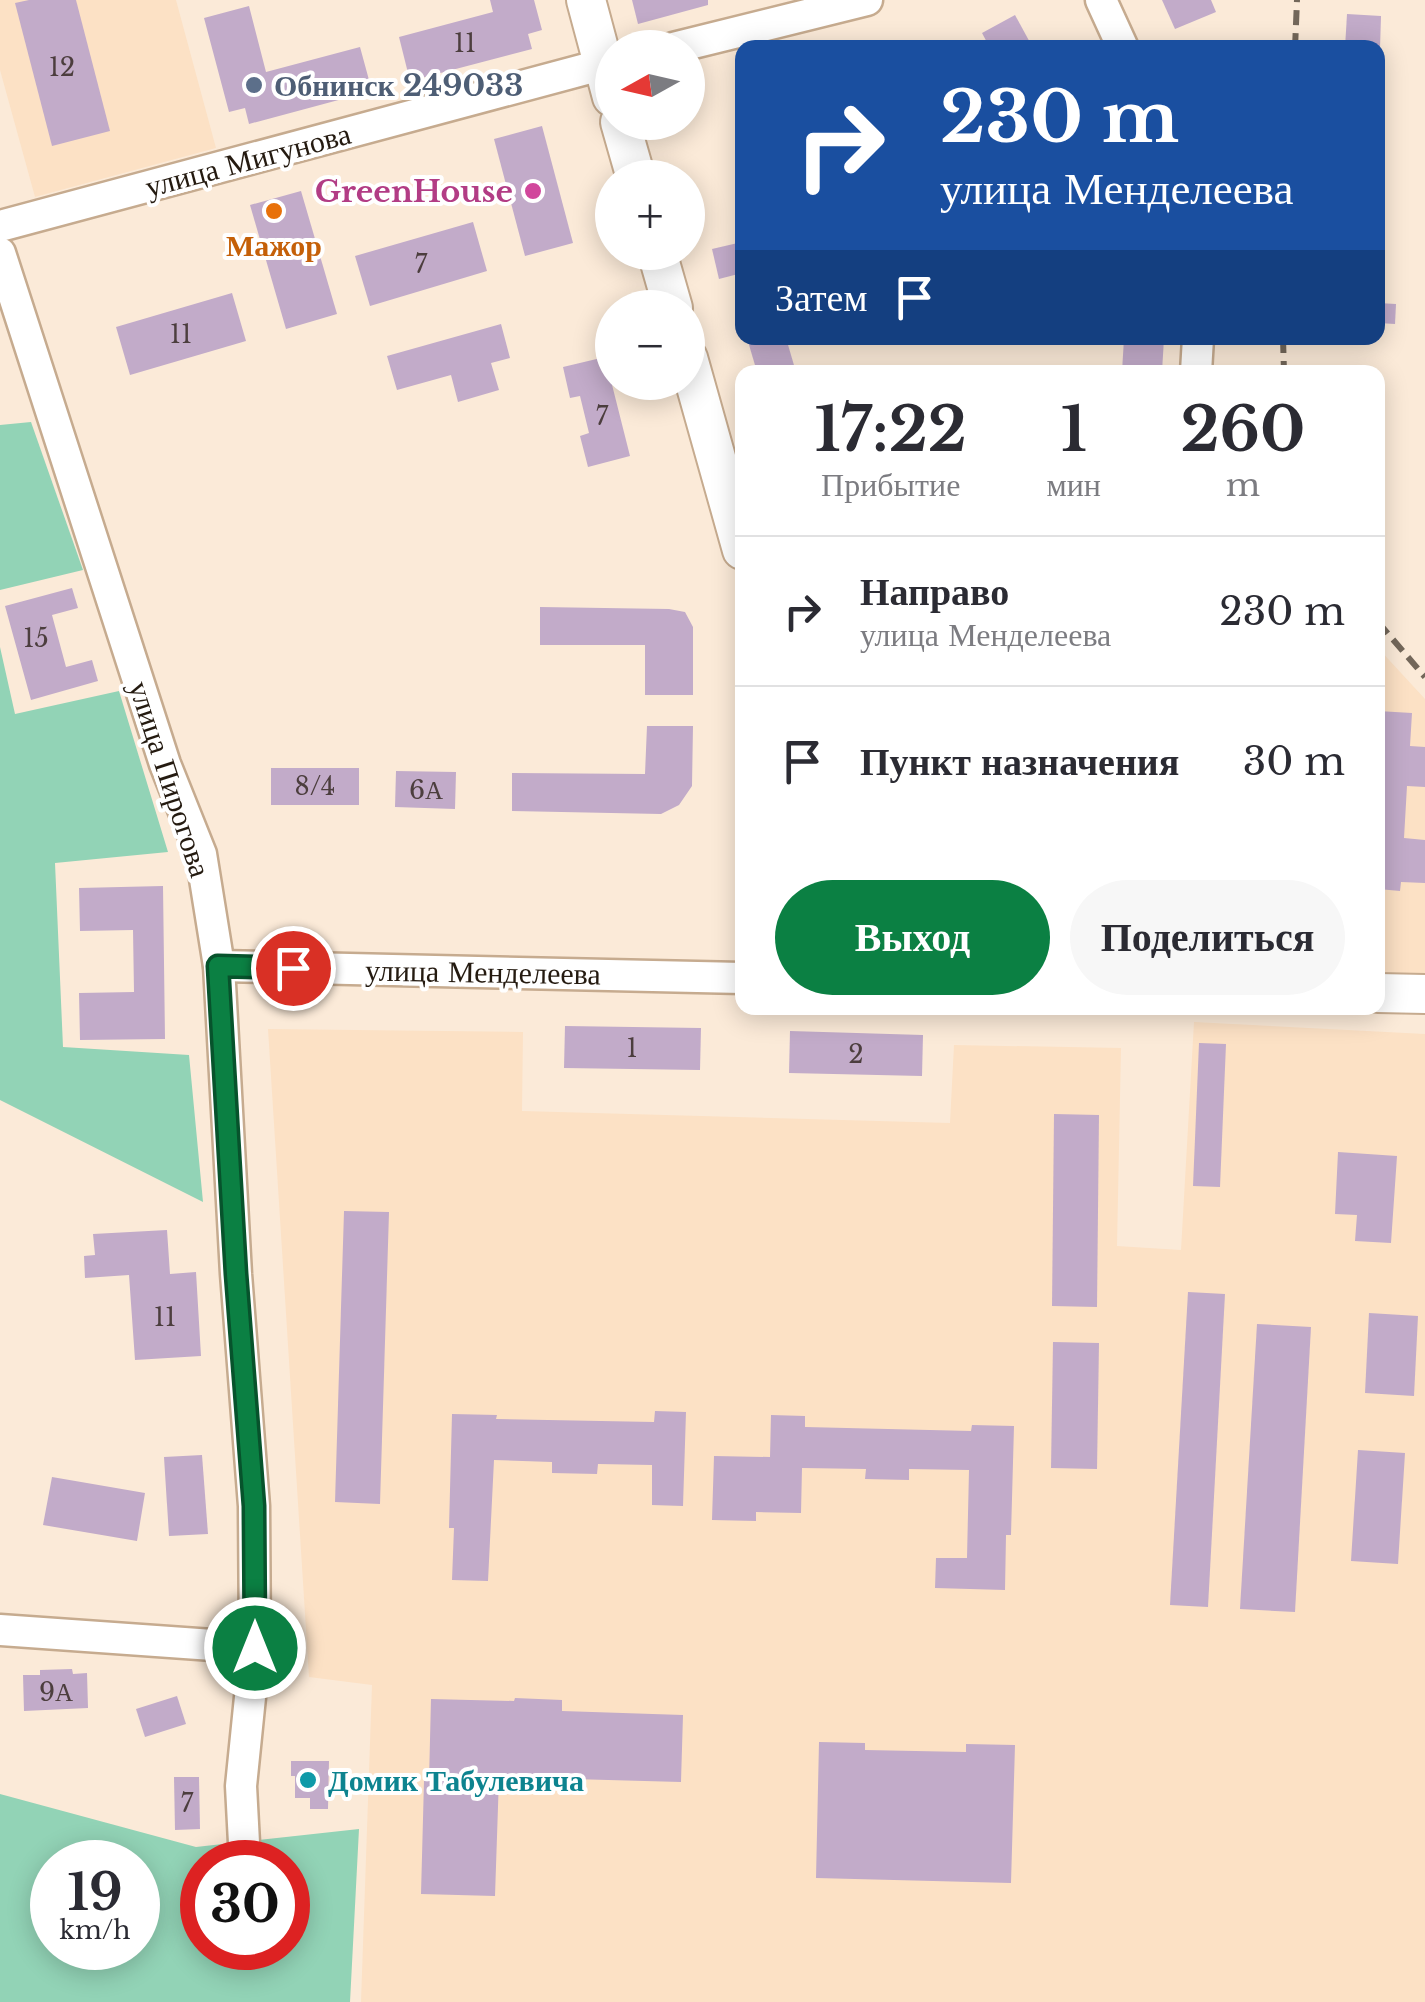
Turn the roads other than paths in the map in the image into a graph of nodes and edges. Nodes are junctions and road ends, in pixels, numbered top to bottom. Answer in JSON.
{"nodes":[{"id":1,"x":586,"y":0,"type":"edge"},
{"id":2,"x":867,"y":0,"type":"edge"},
{"id":3,"x":1101,"y":0,"type":"edge"},
{"id":4,"x":595,"y":30,"type":"edge"},
{"id":5,"x":705,"y":40,"type":"edge"},
{"id":6,"x":1119,"y":40,"type":"edge"},
{"id":7,"x":595,"y":77,"type":"edge"},
{"id":8,"x":0,"y":226,"type":"edge"},
{"id":9,"x":0,"y":253,"type":"edge"},
{"id":10,"x":700,"y":400,"type":"edge"},
{"id":11,"x":735,"y":525,"type":"edge"},
{"id":12,"x":218,"y":966,"type":"junction"},
{"id":13,"x":735,"y":978,"type":"edge"},
{"id":14,"x":1385,"y":993,"type":"edge"},
{"id":15,"x":1425,"y":994,"type":"edge"},
{"id":16,"x":0,"y":1630,"type":"edge"},
{"id":17,"x":255,"y":1648,"type":"junction"},
{"id":18,"x":244,"y":1840,"type":"edge"}],
"edges":[{"from":1,"to":4,"type":"main road"},
{"from":2,"to":5,"type":"street"},
{"from":3,"to":6,"type":"street"},
{"from":7,"to":8,"type":"street","name":"улица Мигунова"},
{"from":9,"to":12,"type":"street","name":"улица Пирогова"},
{"from":10,"to":11,"type":"main road"},
{"from":12,"to":13,"type":"street","name":"улица Менделеева"},
{"from":12,"to":17,"type":"street","name":"улица Пирогова"},
{"from":14,"to":15,"type":"main road"},
{"from":16,"to":17,"type":"street"},
{"from":17,"to":18,"type":"street","name":"улица Пирогова"}]}
